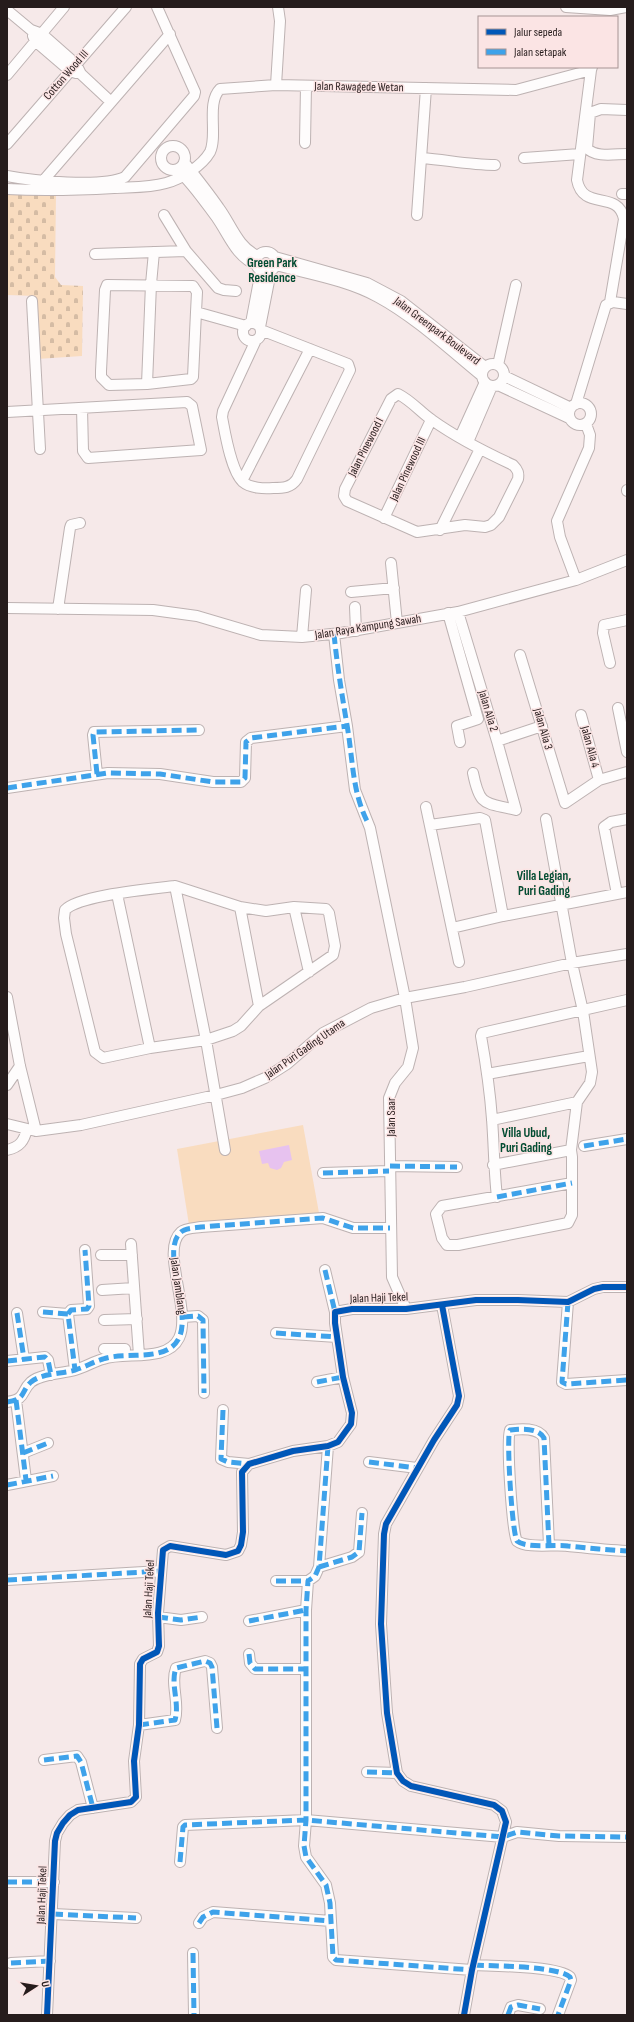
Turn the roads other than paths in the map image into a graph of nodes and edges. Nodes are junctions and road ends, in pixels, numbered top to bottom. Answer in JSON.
{"nodes":[{"id":1,"x":64,"y":7,"type":"edge"},
{"id":2,"x":126,"y":7,"type":"edge"},
{"id":3,"x":157,"y":7,"type":"edge"},
{"id":4,"x":278,"y":7,"type":"edge"},
{"id":5,"x":566,"y":7,"type":"edge"},
{"id":6,"x":626,"y":7,"type":"edge"},
{"id":7,"x":7,"y":10,"type":"edge"},
{"id":8,"x":609,"y":14,"type":"edge"},
{"id":9,"x":170,"y":34,"type":"junction"},
{"id":10,"x":38,"y":38,"type":"junction"},
{"id":11,"x":73,"y":68,"type":"junction"},
{"id":12,"x":592,"y":69,"type":"edge"},
{"id":13,"x":7,"y":75,"type":"edge"},
{"id":14,"x":276,"y":86,"type":"junction"},
{"id":15,"x":306,"y":86,"type":"junction"},
{"id":16,"x":426,"y":88,"type":"junction"},
{"id":17,"x":111,"y":102,"type":"junction"},
{"id":18,"x":627,"y":110,"type":"edge"},
{"id":19,"x":161,"y":135,"type":"junction"},
{"id":20,"x":306,"y":143,"type":"dead end"},
{"id":21,"x":7,"y":144,"type":"edge"},
{"id":22,"x":172,"y":146,"type":"junction"},
{"id":23,"x":149,"y":147,"type":"junction"},
{"id":24,"x":580,"y":154,"type":"junction"},
{"id":25,"x":627,"y":154,"type":"edge"},
{"id":26,"x":161,"y":155,"type":"junction"},
{"id":27,"x":422,"y":158,"type":"junction"},
{"id":28,"x":524,"y":158,"type":"dead end"},
{"id":29,"x":495,"y":165,"type":"dead end"},
{"id":30,"x":184,"y":169,"type":"junction"},
{"id":31,"x":7,"y":176,"type":"edge"},
{"id":32,"x":43,"y":181,"type":"junction"},
{"id":33,"x":7,"y":189,"type":"edge"},
{"id":34,"x":164,"y":215,"type":"dead end"},
{"id":35,"x":417,"y":215,"type":"dead end"},
{"id":36,"x":186,"y":251,"type":"junction"},
{"id":37,"x":154,"y":252,"type":"junction"},
{"id":38,"x":95,"y":254,"type":"dead end"},
{"id":39,"x":266,"y":264,"type":"junction"},
{"id":40,"x":151,"y":284,"type":"junction"},
{"id":41,"x":516,"y":285,"type":"dead end"},
{"id":42,"x":236,"y":290,"type":"dead end"},
{"id":43,"x":32,"y":301,"type":"dead end"},
{"id":44,"x":610,"y":302,"type":"junction"},
{"id":45,"x":627,"y":304,"type":"edge"},
{"id":46,"x":627,"y":308,"type":"edge"},
{"id":47,"x":196,"y":312,"type":"junction"},
{"id":48,"x":255,"y":326,"type":"junction"},
{"id":49,"x":252,"y":339,"type":"junction"},
{"id":50,"x":310,"y":349,"type":"junction"},
{"id":51,"x":498,"y":365,"type":"junction"},
{"id":52,"x":504,"y":376,"type":"junction"},
{"id":53,"x":488,"y":379,"type":"junction"},
{"id":54,"x":147,"y":384,"type":"junction"},
{"id":55,"x":576,"y":405,"type":"junction"},
{"id":56,"x":82,"y":408,"type":"junction"},
{"id":57,"x":37,"y":410,"type":"junction"},
{"id":58,"x":7,"y":412,"type":"edge"},
{"id":59,"x":569,"y":418,"type":"junction"},
{"id":60,"x":431,"y":420,"type":"junction"},
{"id":61,"x":586,"y":424,"type":"junction"},
{"id":62,"x":465,"y":440,"type":"junction"},
{"id":63,"x":40,"y":449,"type":"dead end"},
{"id":64,"x":480,"y":449,"type":"junction"},
{"id":65,"x":242,"y":481,"type":"junction"},
{"id":66,"x":384,"y":518,"type":"junction"},
{"id":67,"x":80,"y":523,"type":"dead end"},
{"id":68,"x":440,"y":530,"type":"junction"},
{"id":69,"x":627,"y":560,"type":"edge"},
{"id":70,"x":391,"y":563,"type":"dead end"},
{"id":71,"x":576,"y":580,"type":"junction"},
{"id":72,"x":394,"y":588,"type":"junction"},
{"id":73,"x":306,"y":590,"type":"dead end"},
{"id":74,"x":350,"y":592,"type":"dead end"},
{"id":75,"x":355,"y":607,"type":"dead end"},
{"id":76,"x":7,"y":608,"type":"edge"},
{"id":77,"x":58,"y":609,"type":"junction"},
{"id":78,"x":453,"y":612,"type":"junction"},
{"id":79,"x":627,"y":620,"type":"edge"},
{"id":80,"x":397,"y":623,"type":"junction"},
{"id":81,"x":356,"y":630,"type":"junction"},
{"id":82,"x":334,"y":634,"type":"junction"},
{"id":83,"x":302,"y":637,"type":"junction"},
{"id":84,"x":520,"y":655,"type":"dead end"},
{"id":85,"x":610,"y":663,"type":"dead end"},
{"id":86,"x":618,"y":708,"type":"dead end"},
{"id":87,"x":581,"y":715,"type":"dead end"},
{"id":88,"x":347,"y":726,"type":"junction"},
{"id":89,"x":542,"y":726,"type":"junction"},
{"id":90,"x":199,"y":730,"type":"dead end"},
{"id":91,"x":497,"y":741,"type":"junction"},
{"id":92,"x":460,"y":742,"type":"dead end"},
{"id":93,"x":627,"y":752,"type":"edge"},
{"id":94,"x":627,"y":772,"type":"edge"},
{"id":95,"x":473,"y":773,"type":"dead end"},
{"id":96,"x":97,"y":774,"type":"junction"},
{"id":97,"x":599,"y":780,"type":"junction"},
{"id":98,"x":7,"y":788,"type":"edge"},
{"id":99,"x":426,"y":807,"type":"dead end"},
{"id":100,"x":546,"y":819,"type":"dead end"},
{"id":101,"x":627,"y":819,"type":"edge"},
{"id":102,"x":430,"y":825,"type":"junction"},
{"id":103,"x":175,"y":886,"type":"junction"},
{"id":104,"x":622,"y":893,"type":"edge"},
{"id":105,"x":116,"y":894,"type":"junction"},
{"id":106,"x":561,"y":905,"type":"junction"},
{"id":107,"x":240,"y":907,"type":"junction"},
{"id":108,"x":294,"y":907,"type":"junction"},
{"id":109,"x":503,"y":916,"type":"junction"},
{"id":110,"x":452,"y":928,"type":"junction"},
{"id":111,"x":627,"y":954,"type":"edge"},
{"id":112,"x":459,"y":962,"type":"dead end"},
{"id":113,"x":572,"y":964,"type":"junction"},
{"id":114,"x":309,"y":972,"type":"junction"},
{"id":115,"x":7,"y":997,"type":"edge"},
{"id":116,"x":405,"y":998,"type":"junction"},
{"id":117,"x":627,"y":1004,"type":"edge"},
{"id":118,"x":259,"y":1006,"type":"junction"},
{"id":119,"x":582,"y":1007,"type":"junction"},
{"id":120,"x":206,"y":1040,"type":"junction"},
{"id":121,"x":150,"y":1048,"type":"junction"},
{"id":122,"x":589,"y":1056,"type":"junction"},
{"id":123,"x":20,"y":1066,"type":"junction"},
{"id":124,"x":487,"y":1074,"type":"junction"},
{"id":125,"x":7,"y":1085,"type":"edge"},
{"id":126,"x":216,"y":1095,"type":"junction"},
{"id":127,"x":577,"y":1102,"type":"junction"},
{"id":128,"x":492,"y":1120,"type":"junction"},
{"id":129,"x":7,"y":1124,"type":"edge"},
{"id":130,"x":32,"y":1130,"type":"junction"},
{"id":131,"x":627,"y":1139,"type":"edge"},
{"id":132,"x":584,"y":1146,"type":"dead end"},
{"id":133,"x":7,"y":1150,"type":"edge"},
{"id":134,"x":225,"y":1150,"type":"dead end"},
{"id":135,"x":571,"y":1150,"type":"junction"},
{"id":136,"x":493,"y":1165,"type":"junction"},
{"id":137,"x":457,"y":1167,"type":"dead end"},
{"id":138,"x":390,"y":1168,"type":"junction"},
{"id":139,"x":323,"y":1173,"type":"dead end"},
{"id":140,"x":572,"y":1183,"type":"junction"},
{"id":141,"x":497,"y":1197,"type":"junction"},
{"id":142,"x":390,"y":1228,"type":"junction"},
{"id":143,"x":131,"y":1244,"type":"dead end"},
{"id":144,"x":85,"y":1250,"type":"dead end"},
{"id":145,"x":101,"y":1255,"type":"dead end"},
{"id":146,"x":132,"y":1255,"type":"junction"},
{"id":147,"x":325,"y":1270,"type":"dead end"},
{"id":148,"x":627,"y":1287,"type":"edge"},
{"id":149,"x":134,"y":1288,"type":"junction"},
{"id":150,"x":102,"y":1290,"type":"dead end"},
{"id":151,"x":568,"y":1302,"type":"junction"},
{"id":152,"x":442,"y":1305,"type":"junction"},
{"id":153,"x":406,"y":1309,"type":"junction"},
{"id":154,"x":42,"y":1312,"type":"dead end"},
{"id":155,"x":335,"y":1312,"type":"junction"},
{"id":156,"x":17,"y":1313,"type":"dead end"},
{"id":157,"x":68,"y":1314,"type":"junction"},
{"id":158,"x":183,"y":1317,"type":"junction"},
{"id":159,"x":137,"y":1319,"type":"junction"},
{"id":160,"x":104,"y":1320,"type":"dead end"},
{"id":161,"x":276,"y":1333,"type":"dead end"},
{"id":162,"x":337,"y":1337,"type":"junction"},
{"id":163,"x":104,"y":1349,"type":"dead end"},
{"id":164,"x":139,"y":1351,"type":"junction"},
{"id":165,"x":24,"y":1359,"type":"junction"},
{"id":166,"x":7,"y":1361,"type":"edge"},
{"id":167,"x":75,"y":1370,"type":"junction"},
{"id":168,"x":51,"y":1375,"type":"junction"},
{"id":169,"x":344,"y":1377,"type":"junction"},
{"id":170,"x":627,"y":1380,"type":"edge"},
{"id":171,"x":316,"y":1382,"type":"dead end"},
{"id":172,"x":204,"y":1393,"type":"dead end"},
{"id":173,"x":11,"y":1401,"type":"edge"},
{"id":174,"x":223,"y":1410,"type":"dead end"},
{"id":175,"x":48,"y":1443,"type":"dead end"},
{"id":176,"x":328,"y":1446,"type":"junction"},
{"id":177,"x":23,"y":1454,"type":"junction"},
{"id":178,"x":369,"y":1462,"type":"dead end"},
{"id":179,"x":249,"y":1464,"type":"junction"},
{"id":180,"x":417,"y":1468,"type":"junction"},
{"id":181,"x":54,"y":1476,"type":"dead end"},
{"id":182,"x":26,"y":1480,"type":"junction"},
{"id":183,"x":7,"y":1485,"type":"edge"},
{"id":184,"x":362,"y":1513,"type":"dead end"},
{"id":185,"x":548,"y":1545,"type":"junction"},
{"id":186,"x":627,"y":1551,"type":"edge"},
{"id":187,"x":319,"y":1567,"type":"junction"},
{"id":188,"x":161,"y":1571,"type":"junction"},
{"id":189,"x":7,"y":1580,"type":"edge"},
{"id":190,"x":308,"y":1581,"type":"junction"},
{"id":191,"x":276,"y":1582,"type":"dead end"},
{"id":192,"x":306,"y":1610,"type":"junction"},
{"id":193,"x":158,"y":1617,"type":"junction"},
{"id":194,"x":202,"y":1617,"type":"dead end"},
{"id":195,"x":249,"y":1621,"type":"dead end"},
{"id":196,"x":249,"y":1654,"type":"dead end"},
{"id":197,"x":306,"y":1669,"type":"junction"},
{"id":198,"x":139,"y":1725,"type":"junction"},
{"id":199,"x":217,"y":1728,"type":"dead end"},
{"id":200,"x":44,"y":1760,"type":"dead end"},
{"id":201,"x":367,"y":1772,"type":"dead end"},
{"id":202,"x":397,"y":1773,"type":"junction"},
{"id":203,"x":93,"y":1808,"type":"junction"},
{"id":204,"x":306,"y":1820,"type":"junction"},
{"id":205,"x":503,"y":1837,"type":"junction"},
{"id":206,"x":627,"y":1837,"type":"edge"},
{"id":207,"x":180,"y":1862,"type":"dead end"},
{"id":208,"x":7,"y":1882,"type":"edge"},
{"id":209,"x":54,"y":1882,"type":"junction"},
{"id":210,"x":53,"y":1914,"type":"junction"},
{"id":211,"x":136,"y":1918,"type":"dead end"},
{"id":212,"x":331,"y":1921,"type":"junction"},
{"id":213,"x":199,"y":1923,"type":"dead end"},
{"id":214,"x":193,"y":1953,"type":"dead end"},
{"id":215,"x":50,"y":1961,"type":"junction"},
{"id":216,"x":11,"y":1963,"type":"dead end"},
{"id":217,"x":473,"y":1967,"type":"junction"},
{"id":218,"x":540,"y":2009,"type":"dead end"},
{"id":219,"x":47,"y":2015,"type":"edge"},
{"id":220,"x":194,"y":2015,"type":"edge"},
{"id":221,"x":464,"y":2015,"type":"edge"},
{"id":222,"x":508,"y":2015,"type":"edge"},
{"id":223,"x":558,"y":2015,"type":"edge"}],
"edges":[{"from":1,"to":10,"type":"street"},
{"from":2,"to":11,"type":"street","name":"Cotton Wood III"},
{"from":3,"to":9,"type":"street"},
{"from":4,"to":14,"type":"street"},
{"from":5,"to":8,"type":"street"},
{"from":6,"to":8,"type":"street"},
{"from":7,"to":10,"type":"street"},
{"from":9,"to":17,"type":"street"},
{"from":9,"to":19,"type":"street"},
{"from":10,"to":11,"type":"street"},
{"from":10,"to":13,"type":"street"},
{"from":11,"to":17,"type":"street"},
{"from":11,"to":21,"type":"street","name":"Cotton Wood III"},
{"from":12,"to":16,"type":"street","name":"Jalan Rawagede Wetan"},
{"from":12,"to":24,"type":"street"},
{"from":14,"to":15,"type":"street","name":"Jalan Rawagede Wetan"},
{"from":14,"to":30,"type":"street","name":"Jalan Rawagede Wetan"},
{"from":15,"to":16,"type":"street","name":"Jalan Rawagede Wetan"},
{"from":15,"to":20,"type":"street"},
{"from":16,"to":27,"type":"street"},
{"from":17,"to":32,"type":"street"},
{"from":18,"to":25,"type":"street"},
{"from":19,"to":22,"type":"street"},
{"from":19,"to":23,"type":"street"},
{"from":22,"to":26,"type":"street"},
{"from":22,"to":30,"type":"street"},
{"from":23,"to":26,"type":"street"},
{"from":23,"to":32,"type":"street"},
{"from":24,"to":28,"type":"street"},
{"from":24,"to":44,"type":"street"},
{"from":26,"to":30,"type":"street"},
{"from":27,"to":29,"type":"street"},
{"from":27,"to":35,"type":"street"},
{"from":30,"to":33,"type":"street"},
{"from":30,"to":39,"type":"street","name":"Jalan Greenpark Boulevard"},
{"from":31,"to":32,"type":"street"},
{"from":34,"to":36,"type":"street"},
{"from":36,"to":37,"type":"street"},
{"from":36,"to":42,"type":"street"},
{"from":37,"to":38,"type":"street"},
{"from":37,"to":40,"type":"street"},
{"from":39,"to":48,"type":"street"},
{"from":39,"to":53,"type":"street","name":"Jalan Greenpark Boulevard"},
{"from":40,"to":47,"type":"street"},
{"from":40,"to":54,"type":"street"},
{"from":40,"to":54,"type":"street"},
{"from":41,"to":51,"type":"street"},
{"from":43,"to":57,"type":"street"},
{"from":44,"to":45,"type":"street"},
{"from":44,"to":55,"type":"street"},
{"from":46,"to":55,"type":"street"},
{"from":47,"to":48,"type":"street"},
{"from":47,"to":54,"type":"street"},
{"from":48,"to":49,"type":"street"},
{"from":48,"to":49,"type":"street"},
{"from":48,"to":50,"type":"street"},
{"from":49,"to":65,"type":"street"},
{"from":50,"to":65,"type":"street"},
{"from":50,"to":65,"type":"street"},
{"from":51,"to":52,"type":"street"},
{"from":51,"to":53,"type":"street"},
{"from":52,"to":53,"type":"street"},
{"from":52,"to":55,"type":"street"},
{"from":53,"to":59,"type":"street","name":"Jalan Greenpark Boulevard"},
{"from":53,"to":62,"type":"street"},
{"from":55,"to":59,"type":"street"},
{"from":55,"to":61,"type":"street"},
{"from":56,"to":56,"type":"street"},
{"from":56,"to":57,"type":"street"},
{"from":57,"to":58,"type":"street"},
{"from":57,"to":63,"type":"street"},
{"from":59,"to":61,"type":"street"},
{"from":60,"to":62,"type":"street"},
{"from":60,"to":66,"type":"street","name":"Jalan Pinewood III"},
{"from":60,"to":66,"type":"street","name":"Jalan Pinewood I"},
{"from":61,"to":71,"type":"street"},
{"from":62,"to":64,"type":"street"},
{"from":64,"to":68,"type":"street"},
{"from":64,"to":68,"type":"street"},
{"from":66,"to":68,"type":"street"},
{"from":67,"to":77,"type":"street"},
{"from":69,"to":71,"type":"street","name":"Jalan Raya Kampung Sawah"},
{"from":70,"to":72,"type":"street"},
{"from":71,"to":78,"type":"street","name":"Jalan Raya Kampung Sawah"},
{"from":72,"to":74,"type":"street"},
{"from":72,"to":80,"type":"street"},
{"from":73,"to":83,"type":"street"},
{"from":75,"to":81,"type":"street"},
{"from":76,"to":77,"type":"street","name":"Jalan Raya Kampung Sawah"},
{"from":77,"to":83,"type":"street","name":"Jalan Raya Kampung Sawah"},
{"from":78,"to":80,"type":"street","name":"Jalan Raya Kampung Sawah"},
{"from":78,"to":91,"type":"street","name":"Jalan Alia 2"},
{"from":78,"to":92,"type":"street"},
{"from":79,"to":85,"type":"street"},
{"from":80,"to":81,"type":"street","name":"Jalan Raya Kampung Sawah"},
{"from":81,"to":82,"type":"street","name":"Jalan Raya Kampung Sawah"},
{"from":82,"to":83,"type":"street","name":"Jalan Raya Kampung Sawah"},
{"from":82,"to":88,"type":"street","name":"Jalan Saar"},
{"from":84,"to":89,"type":"street","name":"Jalan Alia 3"},
{"from":86,"to":93,"type":"street"},
{"from":87,"to":97,"type":"street","name":"Jalan Alia 4"},
{"from":88,"to":96,"type":"street"},
{"from":88,"to":116,"type":"street","name":"Jalan Saar"},
{"from":89,"to":91,"type":"street"},
{"from":89,"to":97,"type":"street","name":"Jalan Alia 3"},
{"from":90,"to":96,"type":"street"},
{"from":91,"to":95,"type":"street","name":"Jalan Alia 2"},
{"from":94,"to":97,"type":"street"},
{"from":96,"to":98,"type":"street"},
{"from":99,"to":102,"type":"street"},
{"from":100,"to":106,"type":"street"},
{"from":101,"to":104,"type":"street"},
{"from":102,"to":109,"type":"street"},
{"from":102,"to":110,"type":"street"},
{"from":103,"to":105,"type":"street"},
{"from":103,"to":107,"type":"street"},
{"from":103,"to":120,"type":"street"},
{"from":104,"to":106,"type":"street"},
{"from":105,"to":121,"type":"street"},
{"from":105,"to":121,"type":"street"},
{"from":106,"to":109,"type":"street"},
{"from":106,"to":113,"type":"street"},
{"from":107,"to":108,"type":"street"},
{"from":107,"to":118,"type":"street"},
{"from":108,"to":114,"type":"street"},
{"from":108,"to":114,"type":"street"},
{"from":109,"to":110,"type":"street"},
{"from":110,"to":112,"type":"street"},
{"from":111,"to":113,"type":"street","name":"Jalan Puri Gading Utama"},
{"from":113,"to":116,"type":"street","name":"Jalan Puri Gading Utama"},
{"from":113,"to":119,"type":"street"},
{"from":114,"to":118,"type":"street"},
{"from":115,"to":123,"type":"street"},
{"from":116,"to":126,"type":"street","name":"Jalan Puri Gading Utama"},
{"from":116,"to":138,"type":"street","name":"Jalan Saar"},
{"from":117,"to":119,"type":"street"},
{"from":118,"to":120,"type":"street"},
{"from":119,"to":122,"type":"street"},
{"from":119,"to":124,"type":"street"},
{"from":120,"to":121,"type":"street"},
{"from":120,"to":126,"type":"street"},
{"from":122,"to":124,"type":"street"},
{"from":122,"to":127,"type":"street"},
{"from":123,"to":125,"type":"street"},
{"from":123,"to":130,"type":"street"},
{"from":124,"to":128,"type":"street"},
{"from":126,"to":130,"type":"street","name":"Jalan Puri Gading Utama"},
{"from":126,"to":134,"type":"street"},
{"from":127,"to":128,"type":"street"},
{"from":127,"to":135,"type":"street"},
{"from":128,"to":136,"type":"street"},
{"from":129,"to":130,"type":"street","name":"Jalan Puri Gading Utama"},
{"from":130,"to":133,"type":"street"},
{"from":131,"to":132,"type":"street"},
{"from":135,"to":136,"type":"street"},
{"from":135,"to":140,"type":"street"},
{"from":136,"to":141,"type":"street"},
{"from":137,"to":138,"type":"street"},
{"from":138,"to":139,"type":"street"},
{"from":138,"to":142,"type":"street","name":"Jalan Saar"},
{"from":140,"to":141,"type":"street"},
{"from":140,"to":141,"type":"street"},
{"from":142,"to":153,"type":"street","name":"Jalan Saar"},
{"from":142,"to":158,"type":"street","name":"Jalan Jamblang"},
{"from":143,"to":146,"type":"street"},
{"from":144,"to":157,"type":"street"},
{"from":145,"to":146,"type":"street"},
{"from":146,"to":149,"type":"street"},
{"from":147,"to":155,"type":"street"},
{"from":148,"to":151,"type":"street","name":"Jalan Haji Tekel"},
{"from":149,"to":150,"type":"street"},
{"from":149,"to":159,"type":"street"},
{"from":151,"to":152,"type":"street","name":"Jalan Haji Tekel"},
{"from":151,"to":170,"type":"street"},
{"from":152,"to":153,"type":"street","name":"Jalan Haji Tekel"},
{"from":152,"to":180,"type":"street"},
{"from":153,"to":155,"type":"street","name":"Jalan Haji Tekel"},
{"from":154,"to":157,"type":"street"},
{"from":155,"to":162,"type":"street","name":"Jalan Haji Tekel"},
{"from":156,"to":165,"type":"street"},
{"from":157,"to":167,"type":"street"},
{"from":158,"to":164,"type":"street","name":"Jalan Jamblang"},
{"from":158,"to":172,"type":"street"},
{"from":159,"to":160,"type":"street"},
{"from":159,"to":164,"type":"street"},
{"from":161,"to":162,"type":"street"},
{"from":162,"to":169,"type":"street","name":"Jalan Haji Tekel"},
{"from":163,"to":164,"type":"street"},
{"from":164,"to":167,"type":"street","name":"Jalan Jamblang"},
{"from":165,"to":166,"type":"street"},
{"from":165,"to":168,"type":"street"},
{"from":167,"to":168,"type":"street","name":"Jalan Jamblang"},
{"from":168,"to":173,"type":"street","name":"Jalan Jamblang"},
{"from":169,"to":171,"type":"street"},
{"from":169,"to":176,"type":"street","name":"Jalan Haji Tekel"},
{"from":173,"to":177,"type":"street"},
{"from":174,"to":179,"type":"street"},
{"from":175,"to":177,"type":"street"},
{"from":176,"to":179,"type":"street","name":"Jalan Haji Tekel"},
{"from":176,"to":187,"type":"street"},
{"from":177,"to":182,"type":"street"},
{"from":178,"to":180,"type":"street"},
{"from":179,"to":188,"type":"street","name":"Jalan Haji Tekel"},
{"from":180,"to":202,"type":"street"},
{"from":181,"to":182,"type":"street"},
{"from":182,"to":183,"type":"street"},
{"from":184,"to":187,"type":"street"},
{"from":185,"to":185,"type":"street"},
{"from":185,"to":186,"type":"street"},
{"from":187,"to":190,"type":"street"},
{"from":188,"to":189,"type":"street"},
{"from":188,"to":193,"type":"street","name":"Jalan Haji Tekel"},
{"from":190,"to":191,"type":"street"},
{"from":190,"to":192,"type":"street"},
{"from":192,"to":195,"type":"street"},
{"from":192,"to":197,"type":"street"},
{"from":193,"to":194,"type":"street"},
{"from":193,"to":198,"type":"street","name":"Jalan Haji Tekel"},
{"from":196,"to":197,"type":"street"},
{"from":197,"to":204,"type":"street"},
{"from":198,"to":199,"type":"street"},
{"from":198,"to":203,"type":"street","name":"Jalan Haji Tekel"},
{"from":200,"to":203,"type":"street"},
{"from":201,"to":202,"type":"street"},
{"from":202,"to":205,"type":"street"},
{"from":203,"to":209,"type":"street","name":"Jalan Haji Tekel"},
{"from":204,"to":205,"type":"street"},
{"from":204,"to":207,"type":"street"},
{"from":204,"to":212,"type":"street"},
{"from":205,"to":206,"type":"street"},
{"from":205,"to":217,"type":"street"},
{"from":208,"to":209,"type":"street"},
{"from":209,"to":210,"type":"street","name":"Jalan Haji Tekel"},
{"from":210,"to":211,"type":"street"},
{"from":210,"to":215,"type":"street","name":"Jalan Haji Tekel"},
{"from":212,"to":213,"type":"street"},
{"from":212,"to":217,"type":"street"},
{"from":214,"to":220,"type":"street"},
{"from":215,"to":216,"type":"street"},
{"from":215,"to":219,"type":"street","name":"Jalan Haji Tekel"},
{"from":217,"to":221,"type":"street"},
{"from":217,"to":223,"type":"street"},
{"from":218,"to":222,"type":"street"}]}
